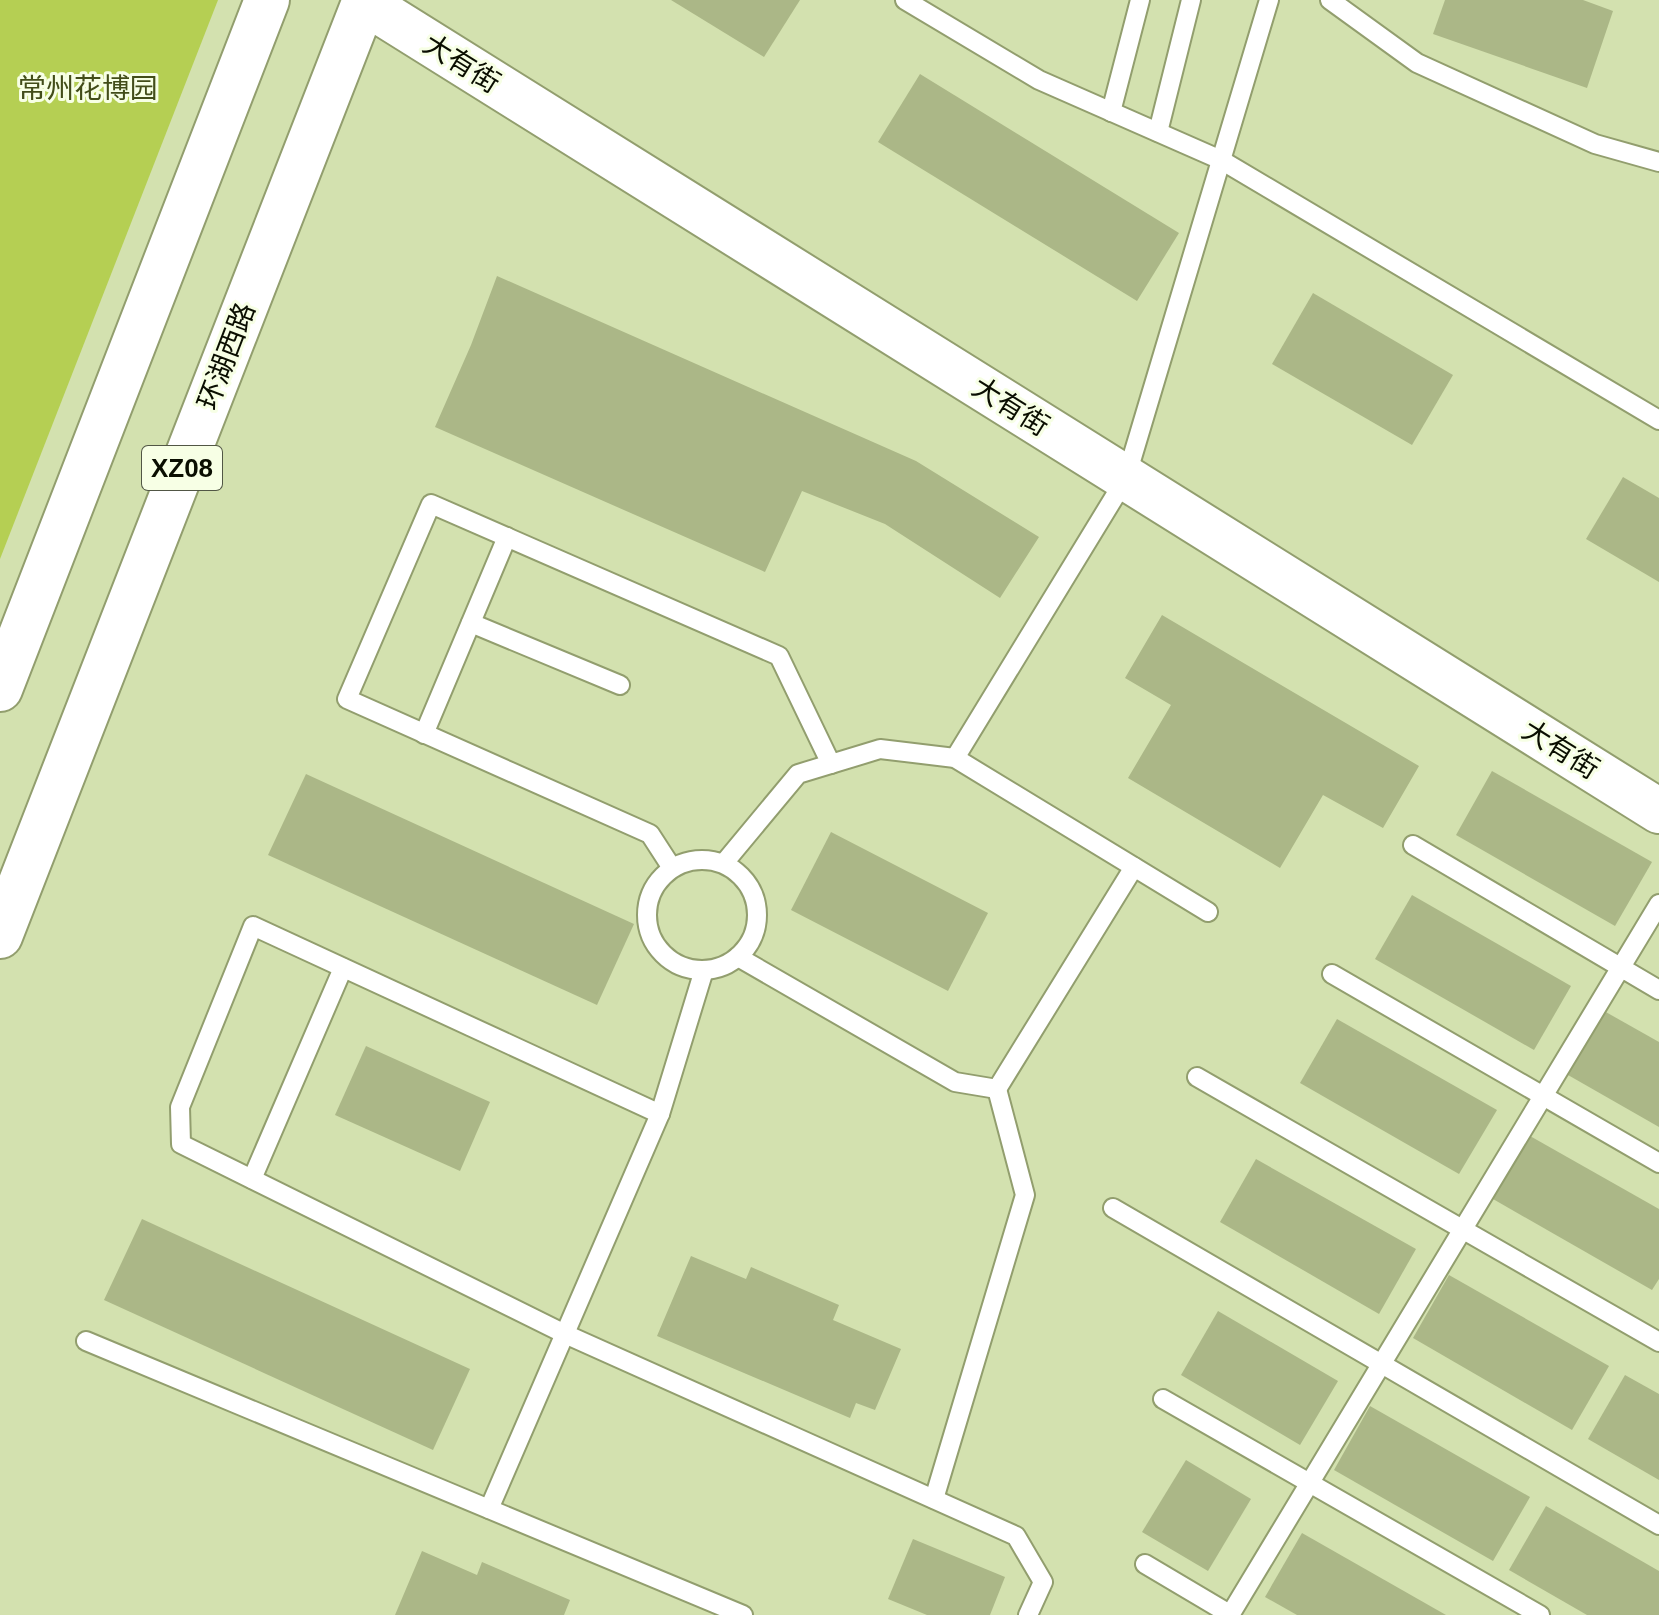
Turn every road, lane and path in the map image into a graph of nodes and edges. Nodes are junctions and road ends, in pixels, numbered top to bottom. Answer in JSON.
{"nodes":[{"id":1,"x":267,"y":0,"type":"edge"},
{"id":2,"x":905,"y":0,"type":"edge"},
{"id":3,"x":1140,"y":0,"type":"edge"},
{"id":4,"x":1191,"y":0,"type":"edge"},
{"id":5,"x":1269,"y":0,"type":"edge"},
{"id":6,"x":1330,"y":0,"type":"edge"},
{"id":7,"x":364,"y":1,"type":"edge"},
{"id":8,"x":1111,"y":112,"type":"junction"},
{"id":9,"x":1158,"y":132,"type":"junction"},
{"id":10,"x":1221,"y":160,"type":"junction"},
{"id":11,"x":1659,"y":162,"type":"edge"},
{"id":12,"x":1659,"y":420,"type":"edge"},
{"id":13,"x":1126,"y":478,"type":"junction"},
{"id":14,"x":507,"y":537,"type":"junction"},
{"id":15,"x":471,"y":623,"type":"junction"},
{"id":16,"x":620,"y":685,"type":"dead end"},
{"id":17,"x":0,"y":689,"type":"edge"},
{"id":18,"x":424,"y":734,"type":"junction"},
{"id":19,"x":955,"y":758,"type":"junction"},
{"id":20,"x":831,"y":764,"type":"junction"},
{"id":21,"x":1659,"y":811,"type":"edge"},
{"id":22,"x":1413,"y":845,"type":"dead end"},
{"id":23,"x":724,"y":863,"type":"junction"},
{"id":24,"x":1134,"y":867,"type":"junction"},
{"id":25,"x":672,"y":868,"type":"junction"},
{"id":26,"x":1659,"y":904,"type":"edge"},
{"id":27,"x":1208,"y":912,"type":"dead end"},
{"id":28,"x":0,"y":936,"type":"edge"},
{"id":29,"x":738,"y":957,"type":"junction"},
{"id":30,"x":1621,"y":967,"type":"junction"},
{"id":31,"x":343,"y":968,"type":"junction"},
{"id":32,"x":704,"y":970,"type":"junction"},
{"id":33,"x":1332,"y":974,"type":"dead end"},
{"id":34,"x":1659,"y":990,"type":"edge"},
{"id":35,"x":1197,"y":1077,"type":"dead end"},
{"id":36,"x":997,"y":1089,"type":"junction"},
{"id":37,"x":1543,"y":1096,"type":"junction"},
{"id":38,"x":660,"y":1114,"type":"junction"},
{"id":39,"x":1659,"y":1163,"type":"edge"},
{"id":40,"x":252,"y":1179,"type":"junction"},
{"id":41,"x":1113,"y":1208,"type":"dead end"},
{"id":42,"x":1463,"y":1230,"type":"junction"},
{"id":43,"x":565,"y":1334,"type":"junction"},
{"id":44,"x":86,"y":1341,"type":"dead end"},
{"id":45,"x":1659,"y":1342,"type":"edge"},
{"id":46,"x":1382,"y":1364,"type":"junction"},
{"id":47,"x":1163,"y":1399,"type":"dead end"},
{"id":48,"x":1310,"y":1483,"type":"junction"},
{"id":49,"x":934,"y":1499,"type":"junction"},
{"id":50,"x":489,"y":1509,"type":"junction"},
{"id":51,"x":1659,"y":1525,"type":"edge"},
{"id":52,"x":1145,"y":1564,"type":"dead end"},
{"id":53,"x":743,"y":1615,"type":"edge"},
{"id":54,"x":1028,"y":1615,"type":"edge"},
{"id":55,"x":1231,"y":1615,"type":"edge"},
{"id":56,"x":1540,"y":1615,"type":"edge"}],
"edges":[{"from":1,"to":17,"type":"main road"},
{"from":2,"to":8,"type":"lane"},
{"from":3,"to":8,"type":"lane"},
{"from":4,"to":9,"type":"lane"},
{"from":5,"to":10,"type":"lane"},
{"from":6,"to":11,"type":"lane"},
{"from":7,"to":13,"type":"main road","name":"大有街"},
{"from":7,"to":28,"type":"main road","name":"环湖西路","number":"XZ08"},
{"from":8,"to":9,"type":"lane"},
{"from":9,"to":10,"type":"lane"},
{"from":10,"to":12,"type":"lane"},
{"from":10,"to":13,"type":"lane"},
{"from":13,"to":19,"type":"lane"},
{"from":13,"to":21,"type":"main road","name":"大有街"},
{"from":14,"to":15,"type":"lane"},
{"from":14,"to":18,"type":"lane"},
{"from":14,"to":20,"type":"lane"},
{"from":15,"to":16,"type":"lane"},
{"from":15,"to":18,"type":"lane"},
{"from":18,"to":25,"type":"lane"},
{"from":19,"to":20,"type":"lane"},
{"from":19,"to":24,"type":"lane"},
{"from":20,"to":23,"type":"lane"},
{"from":22,"to":30,"type":"lane"},
{"from":23,"to":25,"type":"lane"},
{"from":23,"to":29,"type":"lane"},
{"from":24,"to":27,"type":"lane"},
{"from":24,"to":36,"type":"lane"},
{"from":25,"to":32,"type":"lane"},
{"from":26,"to":30,"type":"lane"},
{"from":29,"to":32,"type":"lane"},
{"from":29,"to":36,"type":"lane"},
{"from":30,"to":34,"type":"lane"},
{"from":30,"to":37,"type":"lane"},
{"from":31,"to":38,"type":"lane"},
{"from":31,"to":40,"type":"lane"},
{"from":31,"to":40,"type":"lane"},
{"from":32,"to":38,"type":"lane"},
{"from":33,"to":37,"type":"lane"},
{"from":35,"to":42,"type":"lane"},
{"from":36,"to":49,"type":"lane"},
{"from":37,"to":39,"type":"lane"},
{"from":37,"to":42,"type":"lane"},
{"from":38,"to":43,"type":"lane"},
{"from":40,"to":43,"type":"lane"},
{"from":41,"to":46,"type":"lane"},
{"from":42,"to":45,"type":"lane"},
{"from":42,"to":46,"type":"lane"},
{"from":43,"to":49,"type":"lane"},
{"from":43,"to":50,"type":"lane"},
{"from":44,"to":50,"type":"lane"},
{"from":46,"to":48,"type":"lane"},
{"from":46,"to":51,"type":"lane"},
{"from":47,"to":48,"type":"lane"},
{"from":48,"to":55,"type":"lane"},
{"from":48,"to":56,"type":"lane"},
{"from":49,"to":54,"type":"lane"},
{"from":50,"to":53,"type":"lane"},
{"from":52,"to":55,"type":"lane"}]}
